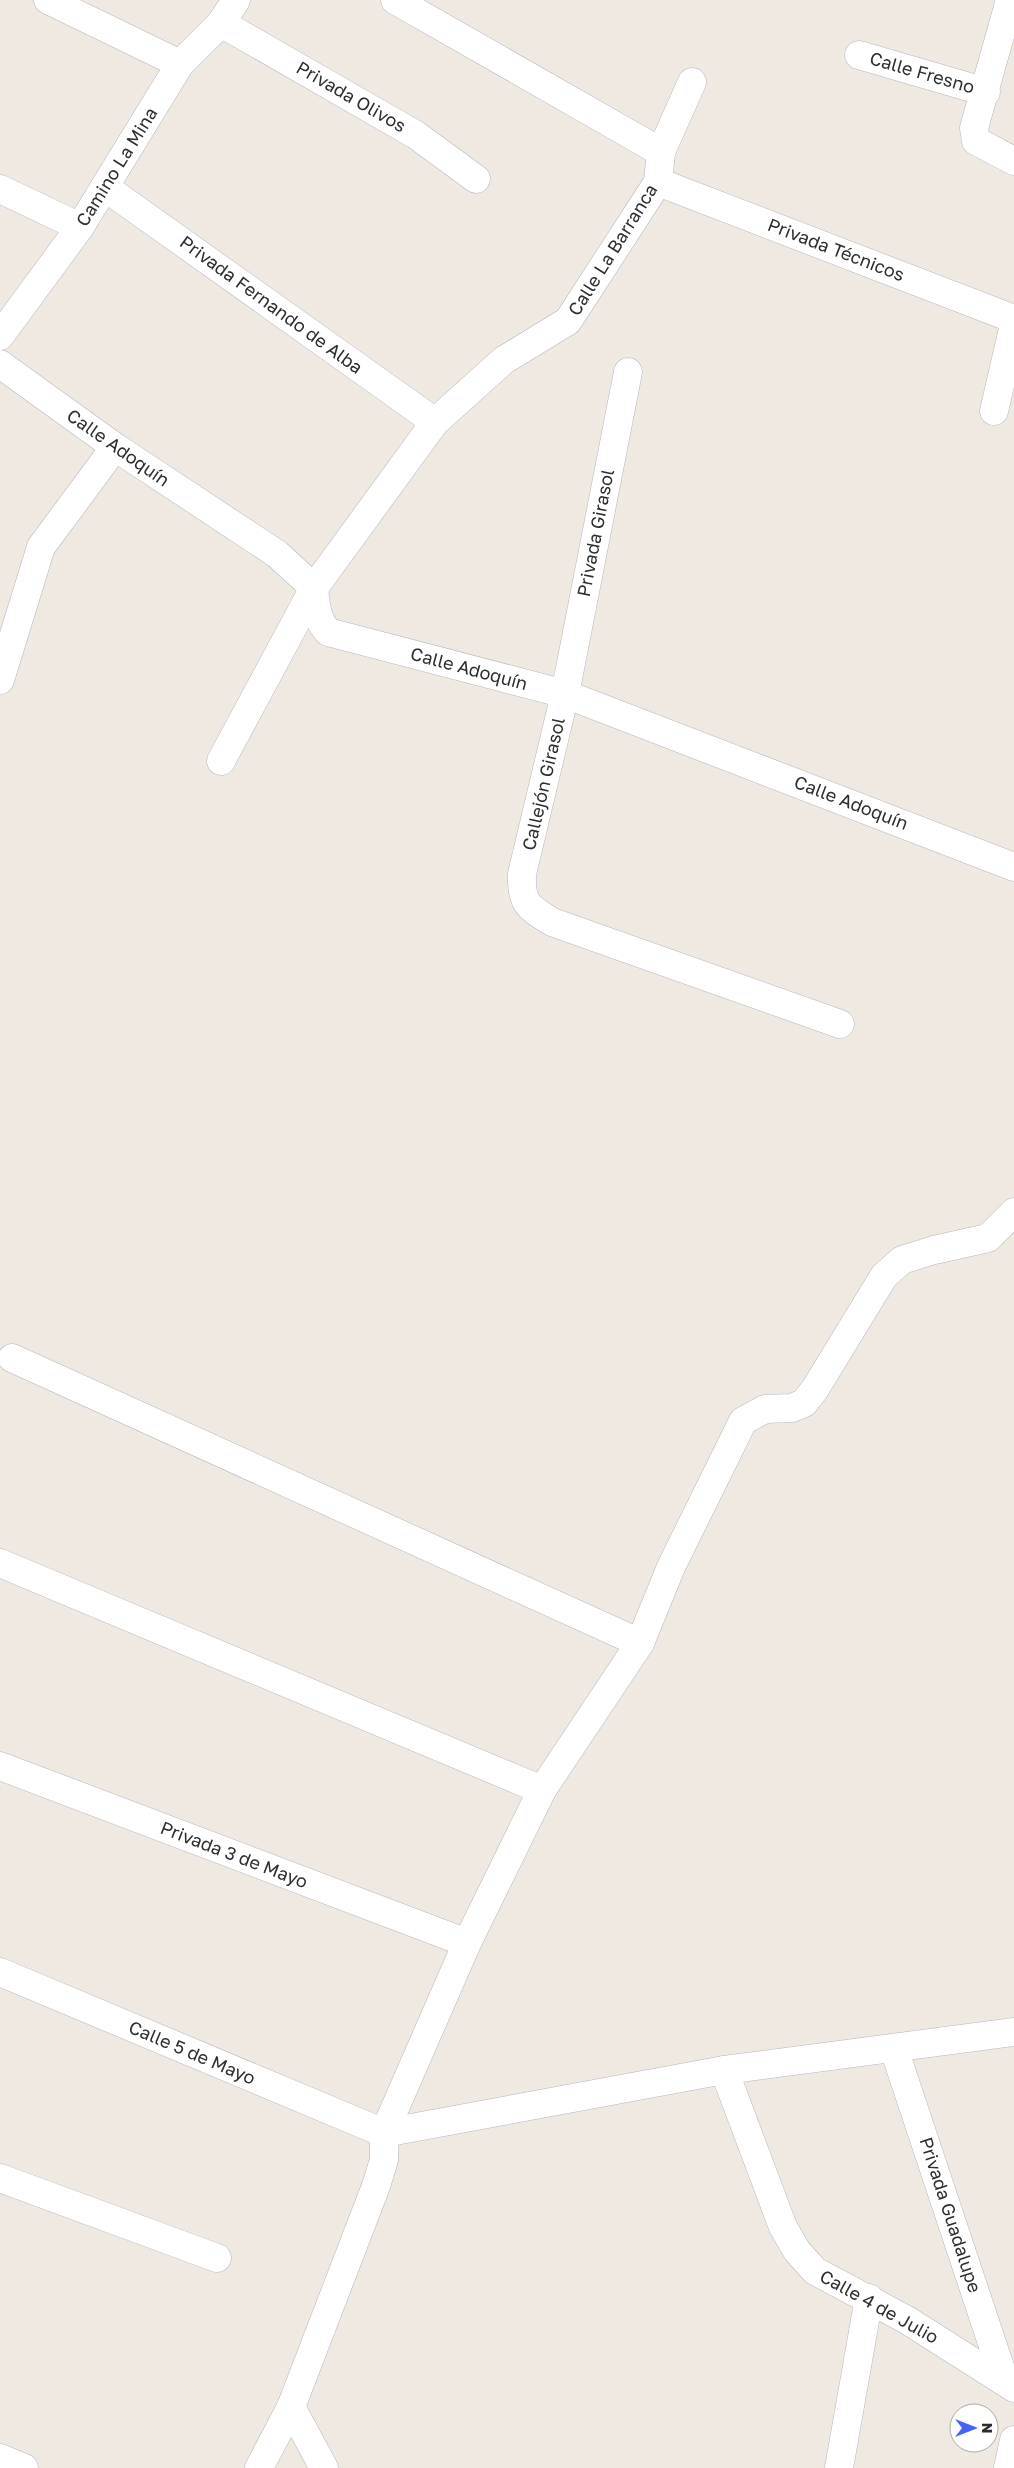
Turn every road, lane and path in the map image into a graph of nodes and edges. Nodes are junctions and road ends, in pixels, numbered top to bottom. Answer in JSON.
{"nodes":[{"id":1,"x":48,"y":0,"type":"edge"},
{"id":2,"x":236,"y":0,"type":"edge"},
{"id":3,"x":395,"y":0,"type":"edge"},
{"id":4,"x":1010,"y":0,"type":"edge"},
{"id":5,"x":221,"y":23,"type":"junction"},
{"id":6,"x":1007,"y":38,"type":"edge"},
{"id":7,"x":859,"y":55,"type":"dead end"},
{"id":8,"x":180,"y":64,"type":"junction"},
{"id":9,"x":692,"y":82,"type":"dead end"},
{"id":10,"x":986,"y":92,"type":"junction"},
{"id":11,"x":661,"y":152,"type":"junction"},
{"id":12,"x":1014,"y":161,"type":"edge"},
{"id":13,"x":476,"y":179,"type":"dead end"},
{"id":14,"x":658,"y":182,"type":"junction"},
{"id":15,"x":106,"y":188,"type":"junction"},
{"id":16,"x":0,"y":189,"type":"edge"},
{"id":17,"x":80,"y":227,"type":"junction"},
{"id":18,"x":1014,"y":319,"type":"edge"},
{"id":19,"x":1014,"y":325,"type":"edge"},
{"id":20,"x":0,"y":336,"type":"edge"},
{"id":21,"x":0,"y":364,"type":"edge"},
{"id":22,"x":628,"y":372,"type":"dead end"},
{"id":23,"x":994,"y":411,"type":"dead end"},
{"id":24,"x":435,"y":422,"type":"junction"},
{"id":25,"x":115,"y":447,"type":"junction"},
{"id":26,"x":314,"y":588,"type":"junction"},
{"id":27,"x":0,"y":680,"type":"edge"},
{"id":28,"x":565,"y":694,"type":"junction"},
{"id":29,"x":221,"y":761,"type":"dead end"},
{"id":30,"x":1014,"y":867,"type":"edge"},
{"id":31,"x":840,"y":1024,"type":"dead end"},
{"id":32,"x":1014,"y":1212,"type":"edge"},
{"id":33,"x":12,"y":1358,"type":"dead end"},
{"id":34,"x":0,"y":1563,"type":"edge"},
{"id":35,"x":640,"y":1643,"type":"junction"},
{"id":36,"x":0,"y":1766,"type":"edge"},
{"id":37,"x":542,"y":1790,"type":"junction"},
{"id":38,"x":467,"y":1943,"type":"junction"},
{"id":39,"x":0,"y":1972,"type":"edge"},
{"id":40,"x":1014,"y":2032,"type":"edge"},
{"id":41,"x":894,"y":2049,"type":"junction"},
{"id":42,"x":724,"y":2070,"type":"junction"},
{"id":43,"x":384,"y":2133,"type":"junction"},
{"id":44,"x":0,"y":2178,"type":"edge"},
{"id":45,"x":217,"y":2258,"type":"dead end"},
{"id":46,"x":869,"y":2298,"type":"junction"},
{"id":47,"x":1010,"y":2385,"type":"edge"},
{"id":48,"x":291,"y":2407,"type":"junction"},
{"id":49,"x":1014,"y":2440,"type":"edge"},
{"id":50,"x":0,"y":2458,"type":"edge"},
{"id":51,"x":24,"y":2468,"type":"edge"},
{"id":52,"x":259,"y":2468,"type":"edge"},
{"id":53,"x":324,"y":2468,"type":"edge"},
{"id":54,"x":839,"y":2468,"type":"edge"},
{"id":55,"x":1008,"y":2468,"type":"edge"}],
"edges":[{"from":1,"to":8,"type":"street"},
{"from":2,"to":5,"type":"street","name":"Camino La Mina"},
{"from":3,"to":11,"type":"street"},
{"from":4,"to":6,"type":"street"},
{"from":5,"to":8,"type":"street","name":"Camino La Mina"},
{"from":5,"to":13,"type":"street","name":"Privada Olivos"},
{"from":6,"to":10,"type":"street"},
{"from":7,"to":10,"type":"street","name":"Calle Fresno"},
{"from":8,"to":15,"type":"street","name":"Camino La Mina"},
{"from":9,"to":11,"type":"street","name":"Calle La Barranca"},
{"from":10,"to":12,"type":"street"},
{"from":11,"to":14,"type":"street","name":"Calle La Barranca"},
{"from":14,"to":18,"type":"street","name":"Privada Técnicos"},
{"from":14,"to":24,"type":"street","name":"Calle La Barranca"},
{"from":15,"to":17,"type":"street","name":"Camino La Mina"},
{"from":15,"to":24,"type":"street","name":"Privada Fernando de Alba"},
{"from":16,"to":17,"type":"street"},
{"from":17,"to":20,"type":"street","name":"Camino La Mina"},
{"from":19,"to":23,"type":"street"},
{"from":21,"to":25,"type":"street","name":"Calle Adoquín"},
{"from":22,"to":28,"type":"street","name":"Privada Girasol"},
{"from":24,"to":26,"type":"street","name":"Calle La Barranca"},
{"from":25,"to":26,"type":"street","name":"Calle Adoquín"},
{"from":25,"to":27,"type":"street"},
{"from":26,"to":28,"type":"street","name":"Calle Adoquín"},
{"from":26,"to":29,"type":"street","name":"Calle La Barranca"},
{"from":28,"to":30,"type":"street","name":"Calle Adoquín"},
{"from":28,"to":31,"type":"street","name":"Callejón Girasol"},
{"from":32,"to":35,"type":"street"},
{"from":33,"to":35,"type":"street"},
{"from":34,"to":37,"type":"street"},
{"from":35,"to":37,"type":"street"},
{"from":36,"to":38,"type":"street","name":"Privada 3 de Mayo"},
{"from":37,"to":38,"type":"street"},
{"from":38,"to":43,"type":"street"},
{"from":39,"to":43,"type":"street","name":"Calle 5 de Mayo"},
{"from":40,"to":41,"type":"street"},
{"from":41,"to":42,"type":"street"},
{"from":41,"to":47,"type":"street","name":"Privada Guadalupe"},
{"from":42,"to":43,"type":"street"},
{"from":42,"to":46,"type":"street","name":"Calle 4 de Julio"},
{"from":43,"to":48,"type":"street"},
{"from":44,"to":45,"type":"street"},
{"from":46,"to":47,"type":"street","name":"Calle 4 de Julio"},
{"from":46,"to":54,"type":"street"},
{"from":48,"to":52,"type":"street"},
{"from":48,"to":53,"type":"street"},
{"from":49,"to":55,"type":"street"},
{"from":50,"to":51,"type":"street"}]}
